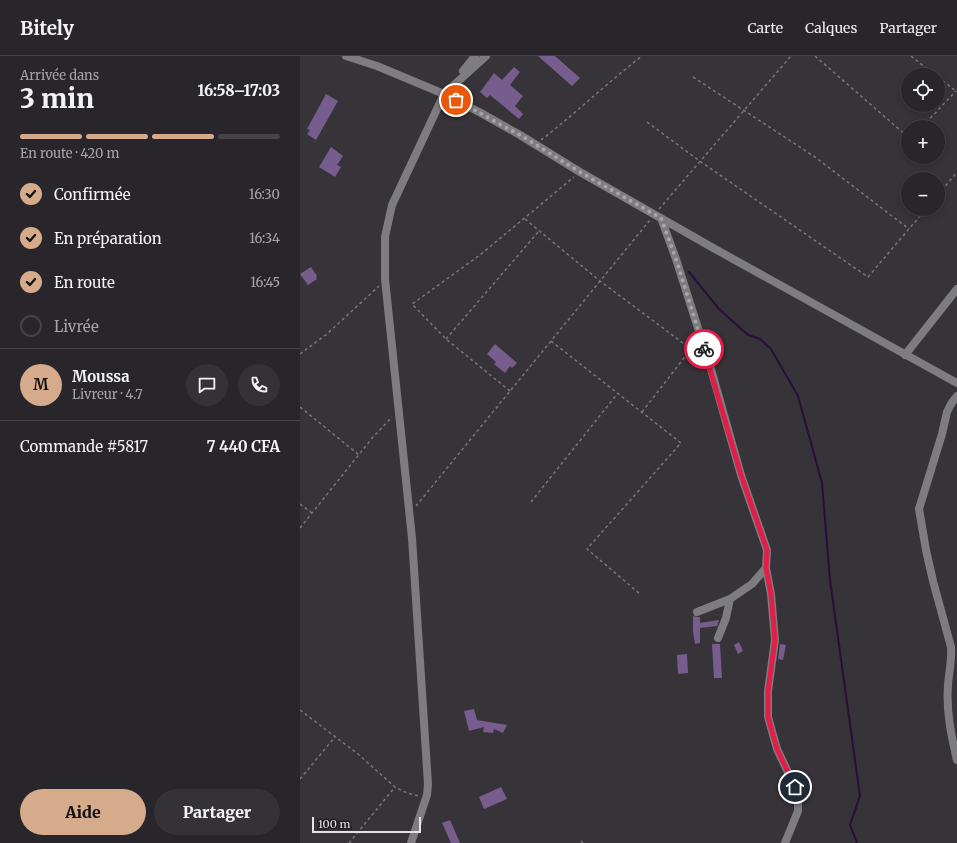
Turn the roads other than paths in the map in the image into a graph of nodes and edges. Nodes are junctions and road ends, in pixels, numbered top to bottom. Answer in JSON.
{"nodes":[{"id":1,"x":346,"y":56,"type":"edge"},
{"id":2,"x":476,"y":56,"type":"edge"},
{"id":3,"x":486,"y":56,"type":"edge"},
{"id":4,"x":444,"y":94,"type":"junction"},
{"id":5,"x":658,"y":216,"type":"junction"},
{"id":6,"x":957,"y":289,"type":"edge"},
{"id":7,"x":906,"y":355,"type":"junction"},
{"id":8,"x":957,"y":383,"type":"edge"},
{"id":9,"x":957,"y":396,"type":"edge"},
{"id":10,"x":766,"y":568,"type":"junction"},
{"id":11,"x":730,"y":599,"type":"junction"},
{"id":12,"x":697,"y":612,"type":"dead end"},
{"id":13,"x":718,"y":638,"type":"dead end"},
{"id":14,"x":957,"y":760,"type":"edge"},
{"id":15,"x":411,"y":843,"type":"edge"},
{"id":16,"x":785,"y":843,"type":"edge"}],
"edges":[{"from":1,"to":4,"type":"street"},
{"from":2,"to":4,"type":"street"},
{"from":3,"to":4,"type":"street"},
{"from":4,"to":5,"type":"street"},
{"from":4,"to":15,"type":"street"},
{"from":5,"to":7,"type":"street"},
{"from":5,"to":10,"type":"street"},
{"from":6,"to":7,"type":"street"},
{"from":7,"to":8,"type":"street"},
{"from":9,"to":14,"type":"street"},
{"from":10,"to":11,"type":"street"},
{"from":10,"to":16,"type":"street"},
{"from":11,"to":12,"type":"street"},
{"from":11,"to":13,"type":"street"}]}
